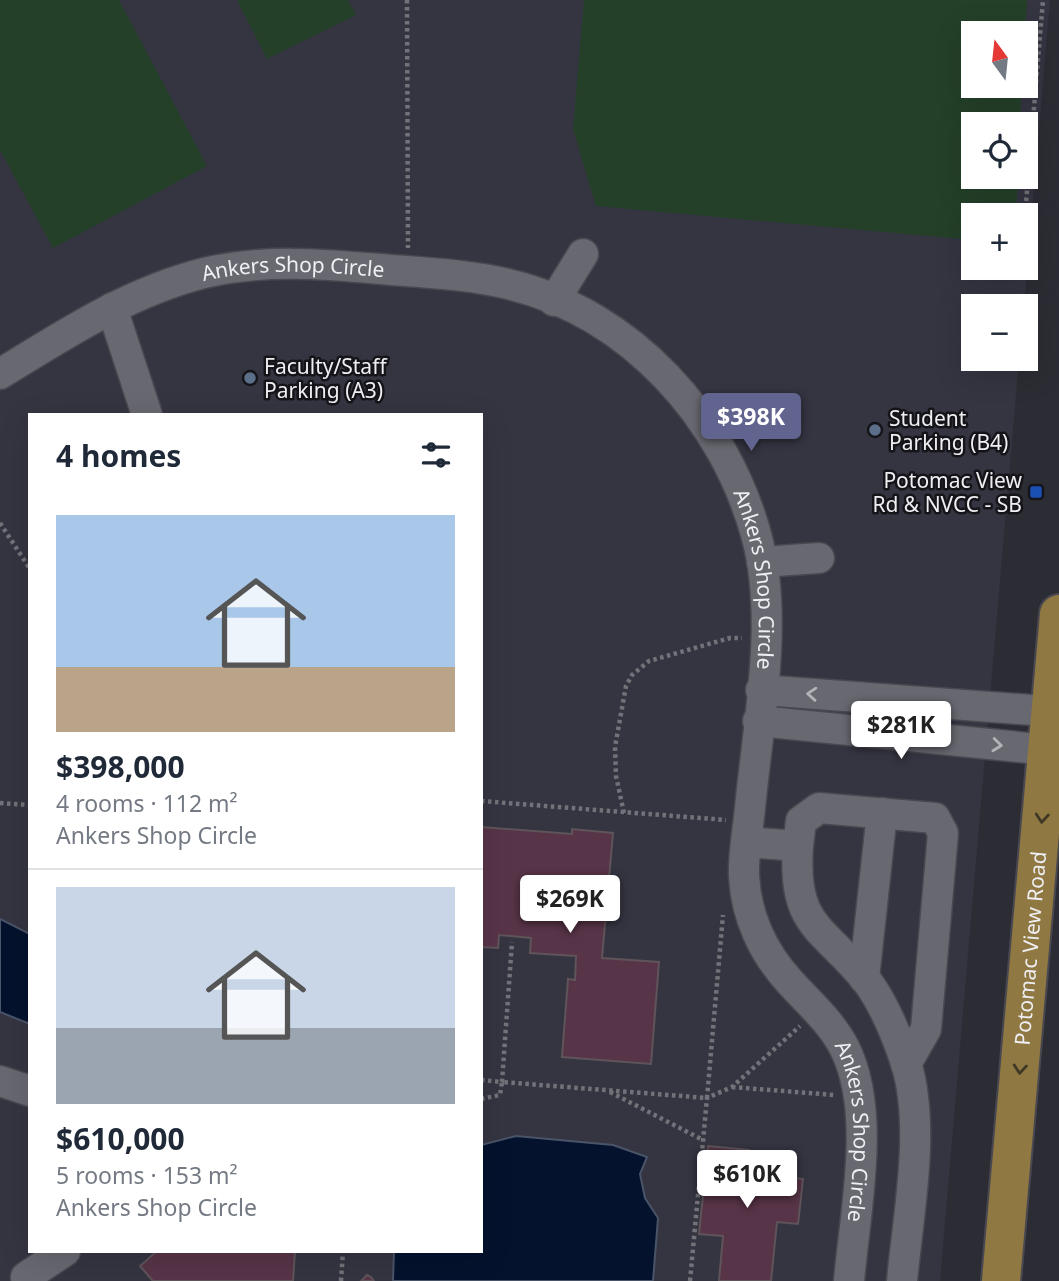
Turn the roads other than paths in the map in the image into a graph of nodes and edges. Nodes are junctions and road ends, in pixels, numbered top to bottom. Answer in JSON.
{"nodes":[{"id":1,"x":583,"y":254,"type":"dead end"},
{"id":2,"x":554,"y":301,"type":"junction"},
{"id":3,"x":112,"y":308,"type":"junction"},
{"id":4,"x":0,"y":374,"type":"edge"},
{"id":5,"x":146,"y":413,"type":"edge"},
{"id":6,"x":819,"y":558,"type":"dead end"},
{"id":7,"x":762,"y":562,"type":"junction"},
{"id":8,"x":1059,"y":614,"type":"edge"},
{"id":9,"x":761,"y":690,"type":"junction"},
{"id":10,"x":1055,"y":712,"type":"edge"},
{"id":11,"x":758,"y":721,"type":"junction"},
{"id":12,"x":1054,"y":751,"type":"edge"},
{"id":13,"x":882,"y":813,"type":"junction"},
{"id":14,"x":738,"y":837,"type":"junction"},
{"id":15,"x":798,"y":846,"type":"junction"},
{"id":16,"x":864,"y":978,"type":"junction"},
{"id":17,"x":906,"y":1064,"type":"junction"},
{"id":18,"x":0,"y":1081,"type":"edge"},
{"id":19,"x":28,"y":1090,"type":"edge"},
{"id":20,"x":61,"y":1253,"type":"edge"},
{"id":21,"x":27,"y":1270,"type":"edge"},
{"id":22,"x":849,"y":1281,"type":"edge"},
{"id":23,"x":902,"y":1281,"type":"edge"},
{"id":24,"x":1001,"y":1281,"type":"edge"}],
"edges":[{"from":1,"to":2,"type":"street"},
{"from":2,"to":3,"type":"street","name":"Ankers Shop Circle"},
{"from":2,"to":7,"type":"street","name":"Ankers Shop Circle"},
{"from":3,"to":4,"type":"street","name":"Ankers Shop Circle"},
{"from":3,"to":5,"type":"street"},
{"from":6,"to":7,"type":"street"},
{"from":7,"to":9,"type":"street","name":"Ankers Shop Circle"},
{"from":8,"to":10,"type":"main road","name":"Potomac View Road"},
{"from":10,"to":9,"type":"street","one_way":true},
{"from":9,"to":11,"type":"street","name":"Ankers Shop Circle"},
{"from":10,"to":12,"type":"main road","name":"Potomac View Road"},
{"from":11,"to":12,"type":"street","one_way":true},
{"from":11,"to":14,"type":"street","name":"Ankers Shop Circle"},
{"from":12,"to":24,"type":"main road","name":"Potomac View Road","one_way":true},
{"from":13,"to":15,"type":"street"},
{"from":13,"to":16,"type":"street"},
{"from":13,"to":17,"type":"street"},
{"from":14,"to":15,"type":"street"},
{"from":14,"to":22,"type":"street","name":"Ankers Shop Circle"},
{"from":15,"to":16,"type":"street"},
{"from":16,"to":17,"type":"street"},
{"from":17,"to":23,"type":"street"},
{"from":18,"to":19,"type":"street"},
{"from":20,"to":21,"type":"street"}]}
